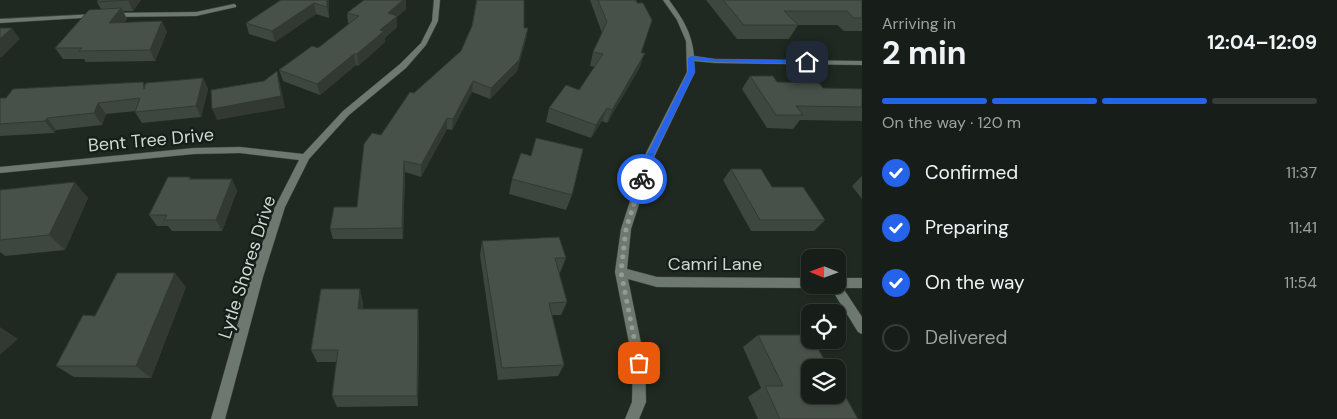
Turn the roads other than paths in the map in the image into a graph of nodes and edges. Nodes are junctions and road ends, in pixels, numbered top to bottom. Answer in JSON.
{"nodes":[{"id":1,"x":438,"y":0,"type":"edge"},
{"id":2,"x":666,"y":0,"type":"edge"},
{"id":3,"x":234,"y":6,"type":"dead end"},
{"id":4,"x":0,"y":21,"type":"edge"},
{"id":5,"x":691,"y":58,"type":"junction"},
{"id":6,"x":862,"y":62,"type":"edge"},
{"id":7,"x":305,"y":157,"type":"junction"},
{"id":8,"x":0,"y":170,"type":"edge"},
{"id":9,"x":621,"y":272,"type":"junction"},
{"id":10,"x":801,"y":283,"type":"edge"},
{"id":11,"x":862,"y":283,"type":"edge"},
{"id":12,"x":846,"y":284,"type":"edge"},
{"id":13,"x":842,"y":294,"type":"edge"},
{"id":14,"x":862,"y":328,"type":"edge"},
{"id":15,"x":218,"y":419,"type":"edge"},
{"id":16,"x":632,"y":419,"type":"edge"}],
"edges":[{"from":1,"to":7,"type":"street","name":"Lytle Shores Drive"},
{"from":2,"to":5,"type":"street"},
{"from":3,"to":4,"type":"street"},
{"from":5,"to":6,"type":"street"},
{"from":5,"to":9,"type":"street"},
{"from":7,"to":8,"type":"street","name":"Bent Tree Drive"},
{"from":7,"to":15,"type":"street","name":"Lytle Shores Drive"},
{"from":9,"to":10,"type":"street","name":"Camri Lane"},
{"from":9,"to":16,"type":"street"},
{"from":11,"to":12,"type":"street"},
{"from":13,"to":14,"type":"street"}]}
